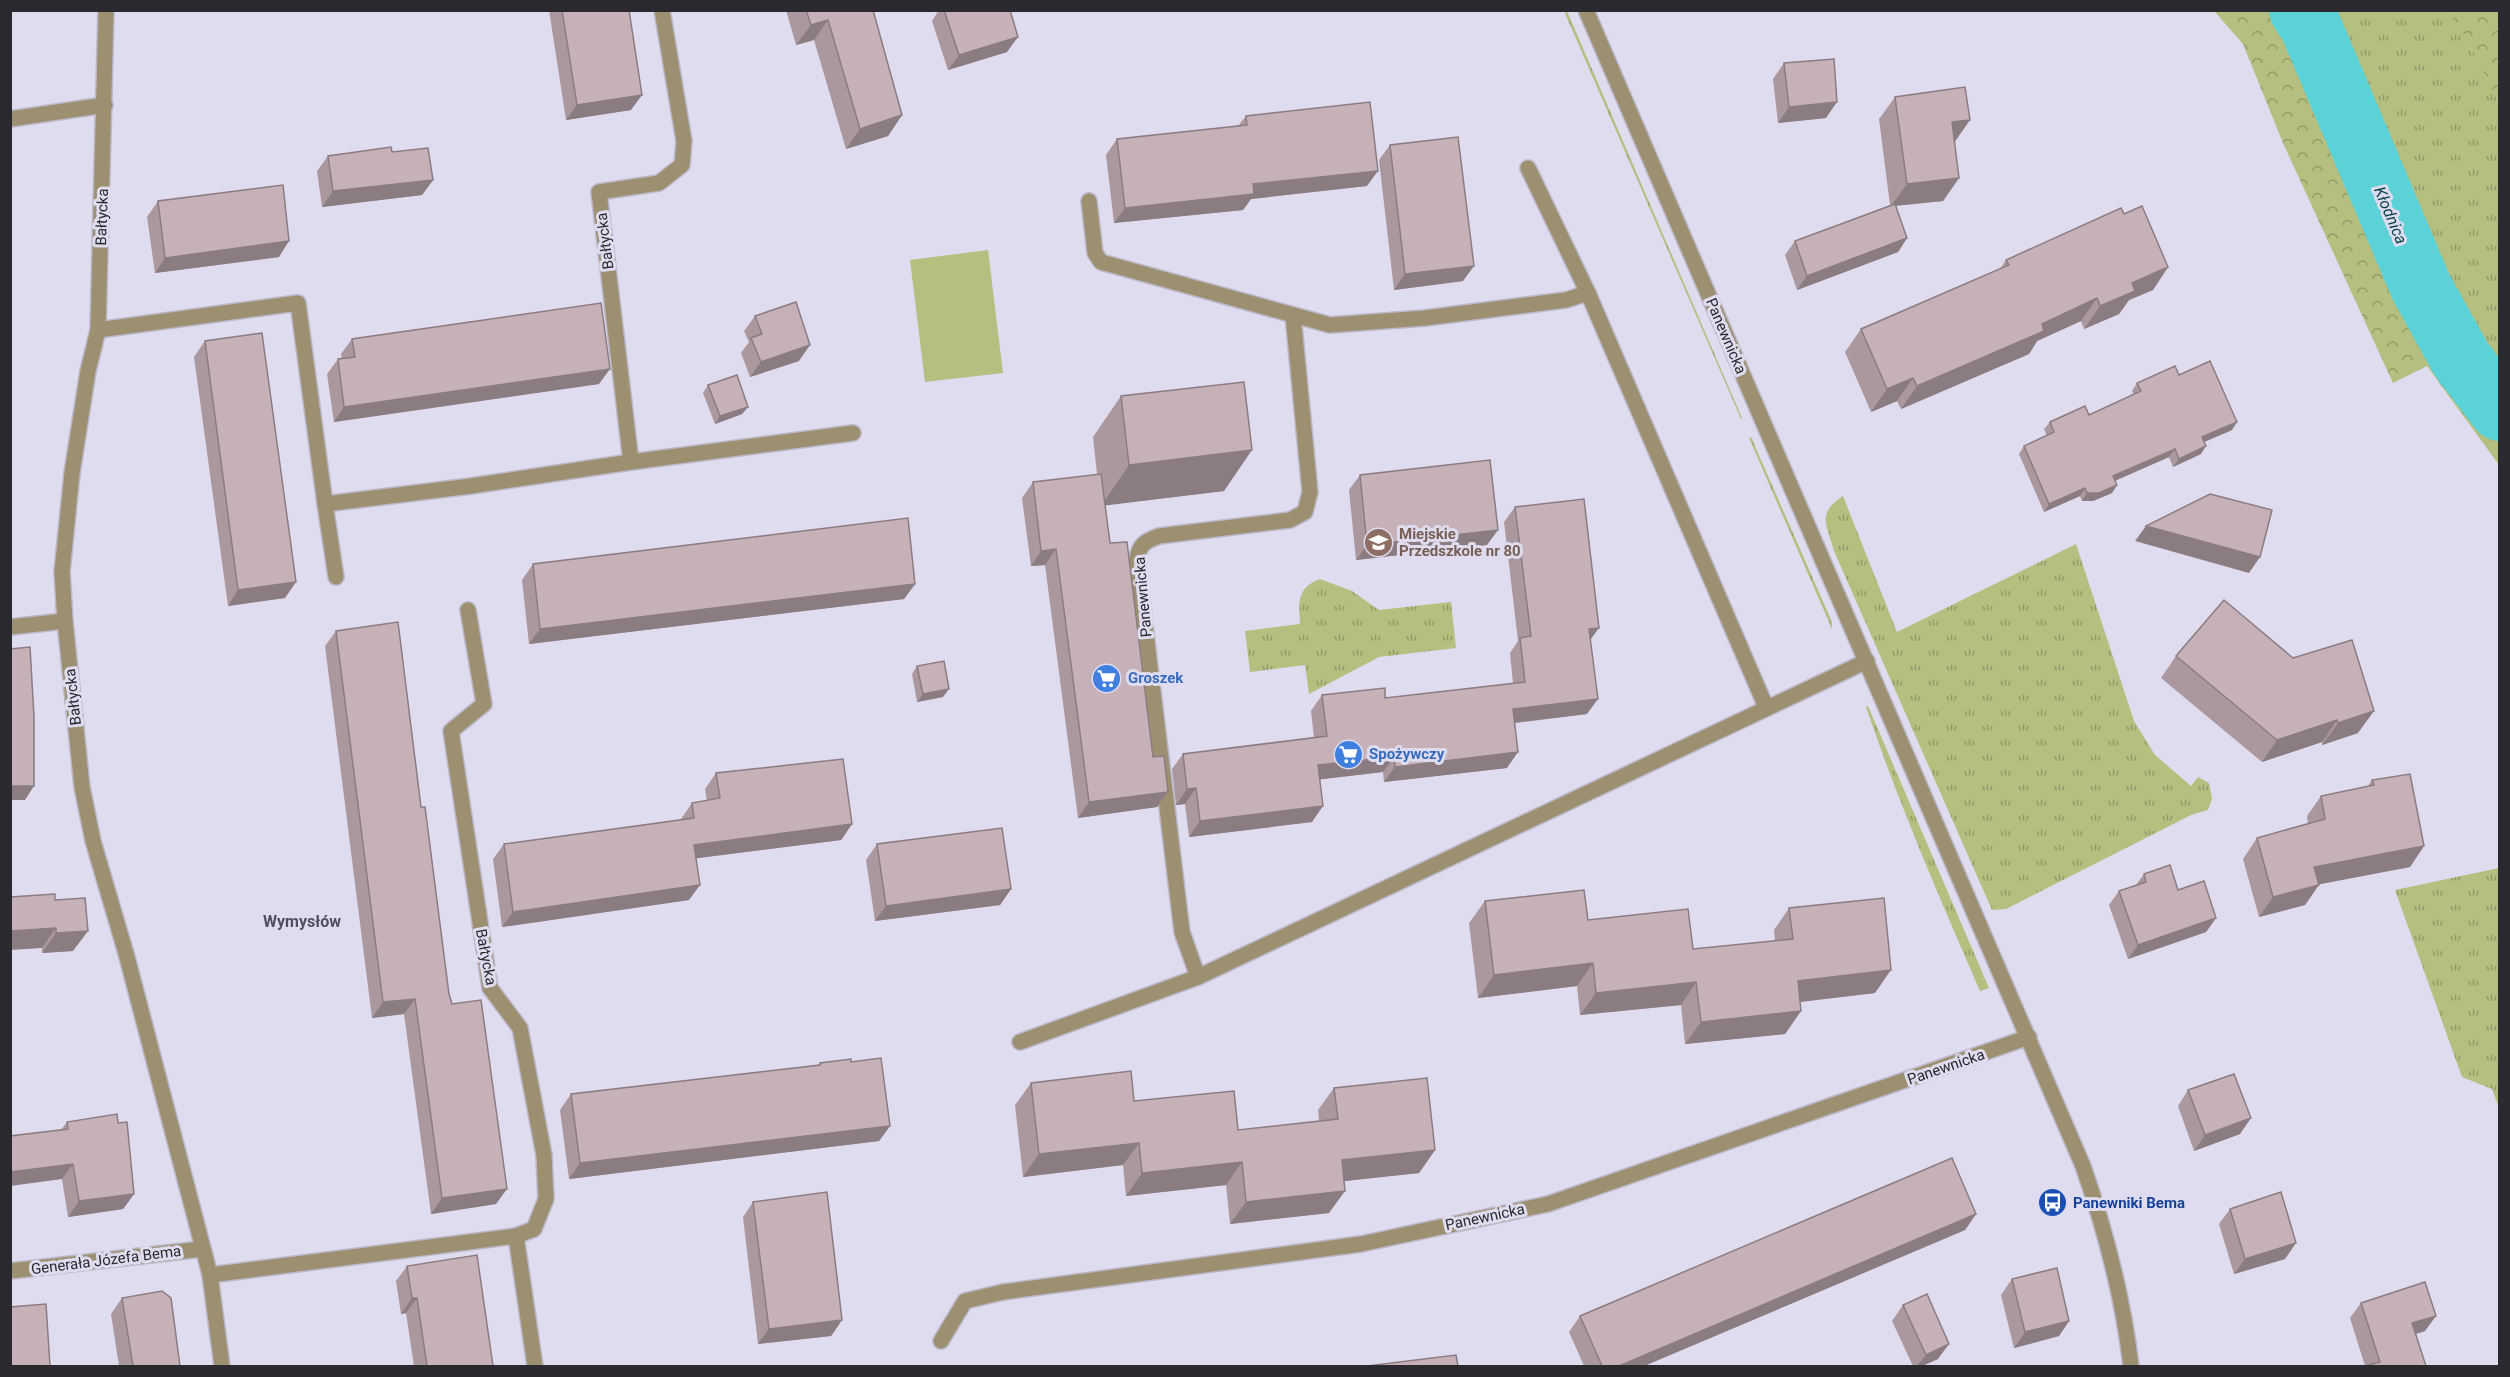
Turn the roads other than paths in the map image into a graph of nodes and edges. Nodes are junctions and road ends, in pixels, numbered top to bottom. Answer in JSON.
{"nodes":[{"id":1,"x":106,"y":10,"type":"edge"},
{"id":2,"x":662,"y":10,"type":"edge"},
{"id":3,"x":1586,"y":10,"type":"edge"},
{"id":4,"x":105,"y":105,"type":"junction"},
{"id":5,"x":10,"y":118,"type":"edge"},
{"id":6,"x":1528,"y":168,"type":"dead end"},
{"id":7,"x":1089,"y":201,"type":"dead end"},
{"id":8,"x":1587,"y":293,"type":"junction"},
{"id":9,"x":1293,"y":315,"type":"junction"},
{"id":10,"x":98,"y":330,"type":"junction"},
{"id":11,"x":853,"y":433,"type":"dead end"},
{"id":12,"x":631,"y":462,"type":"junction"},
{"id":13,"x":325,"y":504,"type":"junction"},
{"id":14,"x":336,"y":577,"type":"dead end"},
{"id":15,"x":468,"y":610,"type":"dead end"},
{"id":16,"x":65,"y":621,"type":"junction"},
{"id":17,"x":10,"y":627,"type":"edge"},
{"id":18,"x":1866,"y":661,"type":"junction"},
{"id":19,"x":1766,"y":707,"type":"junction"},
{"id":20,"x":1198,"y":977,"type":"junction"},
{"id":21,"x":2029,"y":1037,"type":"junction"},
{"id":22,"x":1020,"y":1042,"type":"dead end"},
{"id":23,"x":516,"y":1236,"type":"junction"},
{"id":24,"x":202,"y":1249,"type":"junction"},
{"id":25,"x":10,"y":1271,"type":"edge"},
{"id":26,"x":210,"y":1275,"type":"junction"},
{"id":27,"x":941,"y":1341,"type":"dead end"},
{"id":28,"x":222,"y":1366,"type":"edge"},
{"id":29,"x":535,"y":1366,"type":"edge"},
{"id":30,"x":2131,"y":1366,"type":"edge"}],
"edges":[{"from":1,"to":4,"type":"street","name":"Bałtycka"},
{"from":2,"to":12,"type":"street","name":"Bałtycka"},
{"from":3,"to":18,"type":"street","name":"Panewnicka"},
{"from":4,"to":5,"type":"street"},
{"from":4,"to":10,"type":"street","name":"Bałtycka"},
{"from":6,"to":8,"type":"street"},
{"from":7,"to":9,"type":"street"},
{"from":8,"to":9,"type":"street"},
{"from":8,"to":19,"type":"street"},
{"from":9,"to":20,"type":"street","name":"Panewnicka"},
{"from":10,"to":13,"type":"street"},
{"from":10,"to":16,"type":"street","name":"Bałtycka"},
{"from":11,"to":12,"type":"street"},
{"from":12,"to":13,"type":"street"},
{"from":13,"to":14,"type":"street"},
{"from":15,"to":23,"type":"street","name":"Bałtycka"},
{"from":16,"to":17,"type":"street"},
{"from":16,"to":24,"type":"street","name":"Bałtycka"},
{"from":18,"to":19,"type":"street"},
{"from":18,"to":21,"type":"street","name":"Panewnicka"},
{"from":19,"to":20,"type":"street"},
{"from":20,"to":22,"type":"street"},
{"from":21,"to":27,"type":"street","name":"Panewnicka"},
{"from":21,"to":30,"type":"street","name":"Panewnicka"},
{"from":23,"to":26,"type":"street"},
{"from":23,"to":29,"type":"street"},
{"from":24,"to":25,"type":"street","name":"Generała Józefa Bema"},
{"from":24,"to":26,"type":"street","name":"Bałtycka"},
{"from":26,"to":28,"type":"street","name":"Bałtycka"}]}
